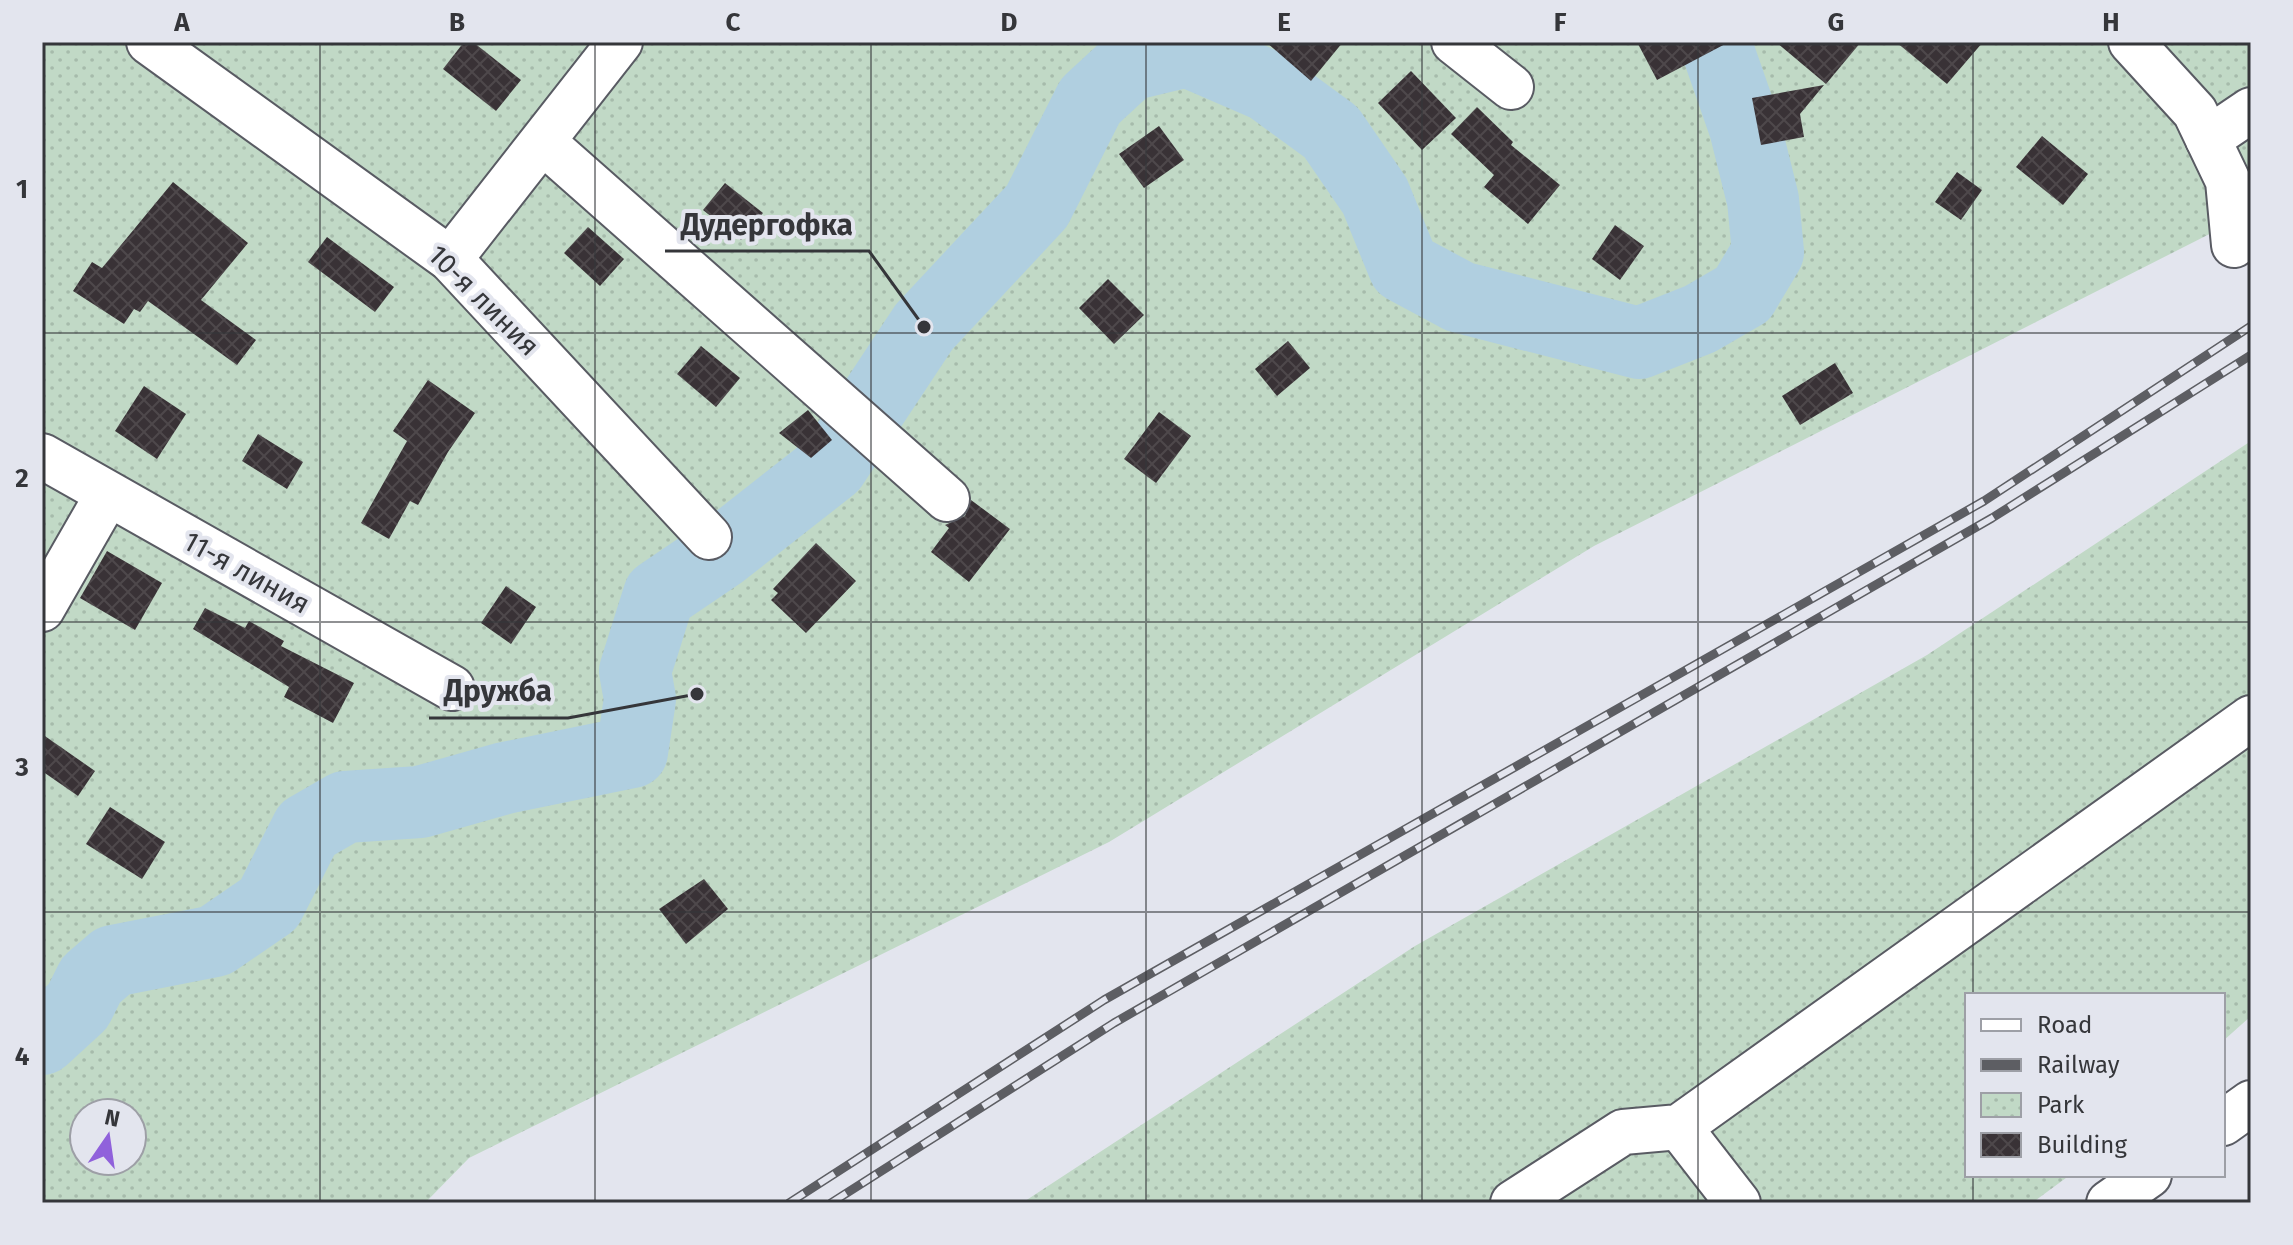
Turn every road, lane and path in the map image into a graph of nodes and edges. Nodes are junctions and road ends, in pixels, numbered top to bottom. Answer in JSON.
{"nodes":[{"id":1,"x":149,"y":42,"type":"edge"},
{"id":2,"x":620,"y":42,"type":"edge"},
{"id":3,"x":1454,"y":42,"type":"edge"},
{"id":4,"x":2131,"y":42,"type":"edge"},
{"id":5,"x":1511,"y":87,"type":"dead end"},
{"id":6,"x":2251,"y":110,"type":"edge"},
{"id":7,"x":2208,"y":139,"type":"junction"},
{"id":8,"x":543,"y":142,"type":"junction"},
{"id":9,"x":2234,"y":245,"type":"dead end"},
{"id":10,"x":450,"y":259,"type":"junction"},
{"id":11,"x":42,"y":456,"type":"edge"},
{"id":12,"x":108,"y":494,"type":"junction"},
{"id":13,"x":947,"y":499,"type":"dead end"},
{"id":14,"x":709,"y":537,"type":"dead end"},
{"id":15,"x":42,"y":609,"type":"edge"},
{"id":16,"x":452,"y":688,"type":"dead end"},
{"id":17,"x":2251,"y":718,"type":"edge"},
{"id":18,"x":2251,"y":1103,"type":"edge"},
{"id":19,"x":2225,"y":1122,"type":"edge"},
{"id":20,"x":1679,"y":1127,"type":"junction"},
{"id":21,"x":2146,"y":1177,"type":"edge"},
{"id":22,"x":1513,"y":1203,"type":"edge"},
{"id":23,"x":1738,"y":1203,"type":"edge"},
{"id":24,"x":2109,"y":1203,"type":"edge"}],
"edges":[{"from":1,"to":10,"type":"street","name":"10-я линия"},
{"from":2,"to":8,"type":"street"},
{"from":3,"to":5,"type":"street"},
{"from":4,"to":7,"type":"street"},
{"from":6,"to":7,"type":"street"},
{"from":7,"to":9,"type":"street"},
{"from":8,"to":10,"type":"street"},
{"from":8,"to":13,"type":"street"},
{"from":10,"to":14,"type":"street","name":"10-я линия"},
{"from":11,"to":12,"type":"street","name":"11-я линия"},
{"from":12,"to":15,"type":"street"},
{"from":12,"to":16,"type":"street","name":"11-я линия"},
{"from":17,"to":20,"type":"street"},
{"from":18,"to":19,"type":"street"},
{"from":20,"to":22,"type":"street"},
{"from":20,"to":23,"type":"street"},
{"from":21,"to":24,"type":"street"}]}
